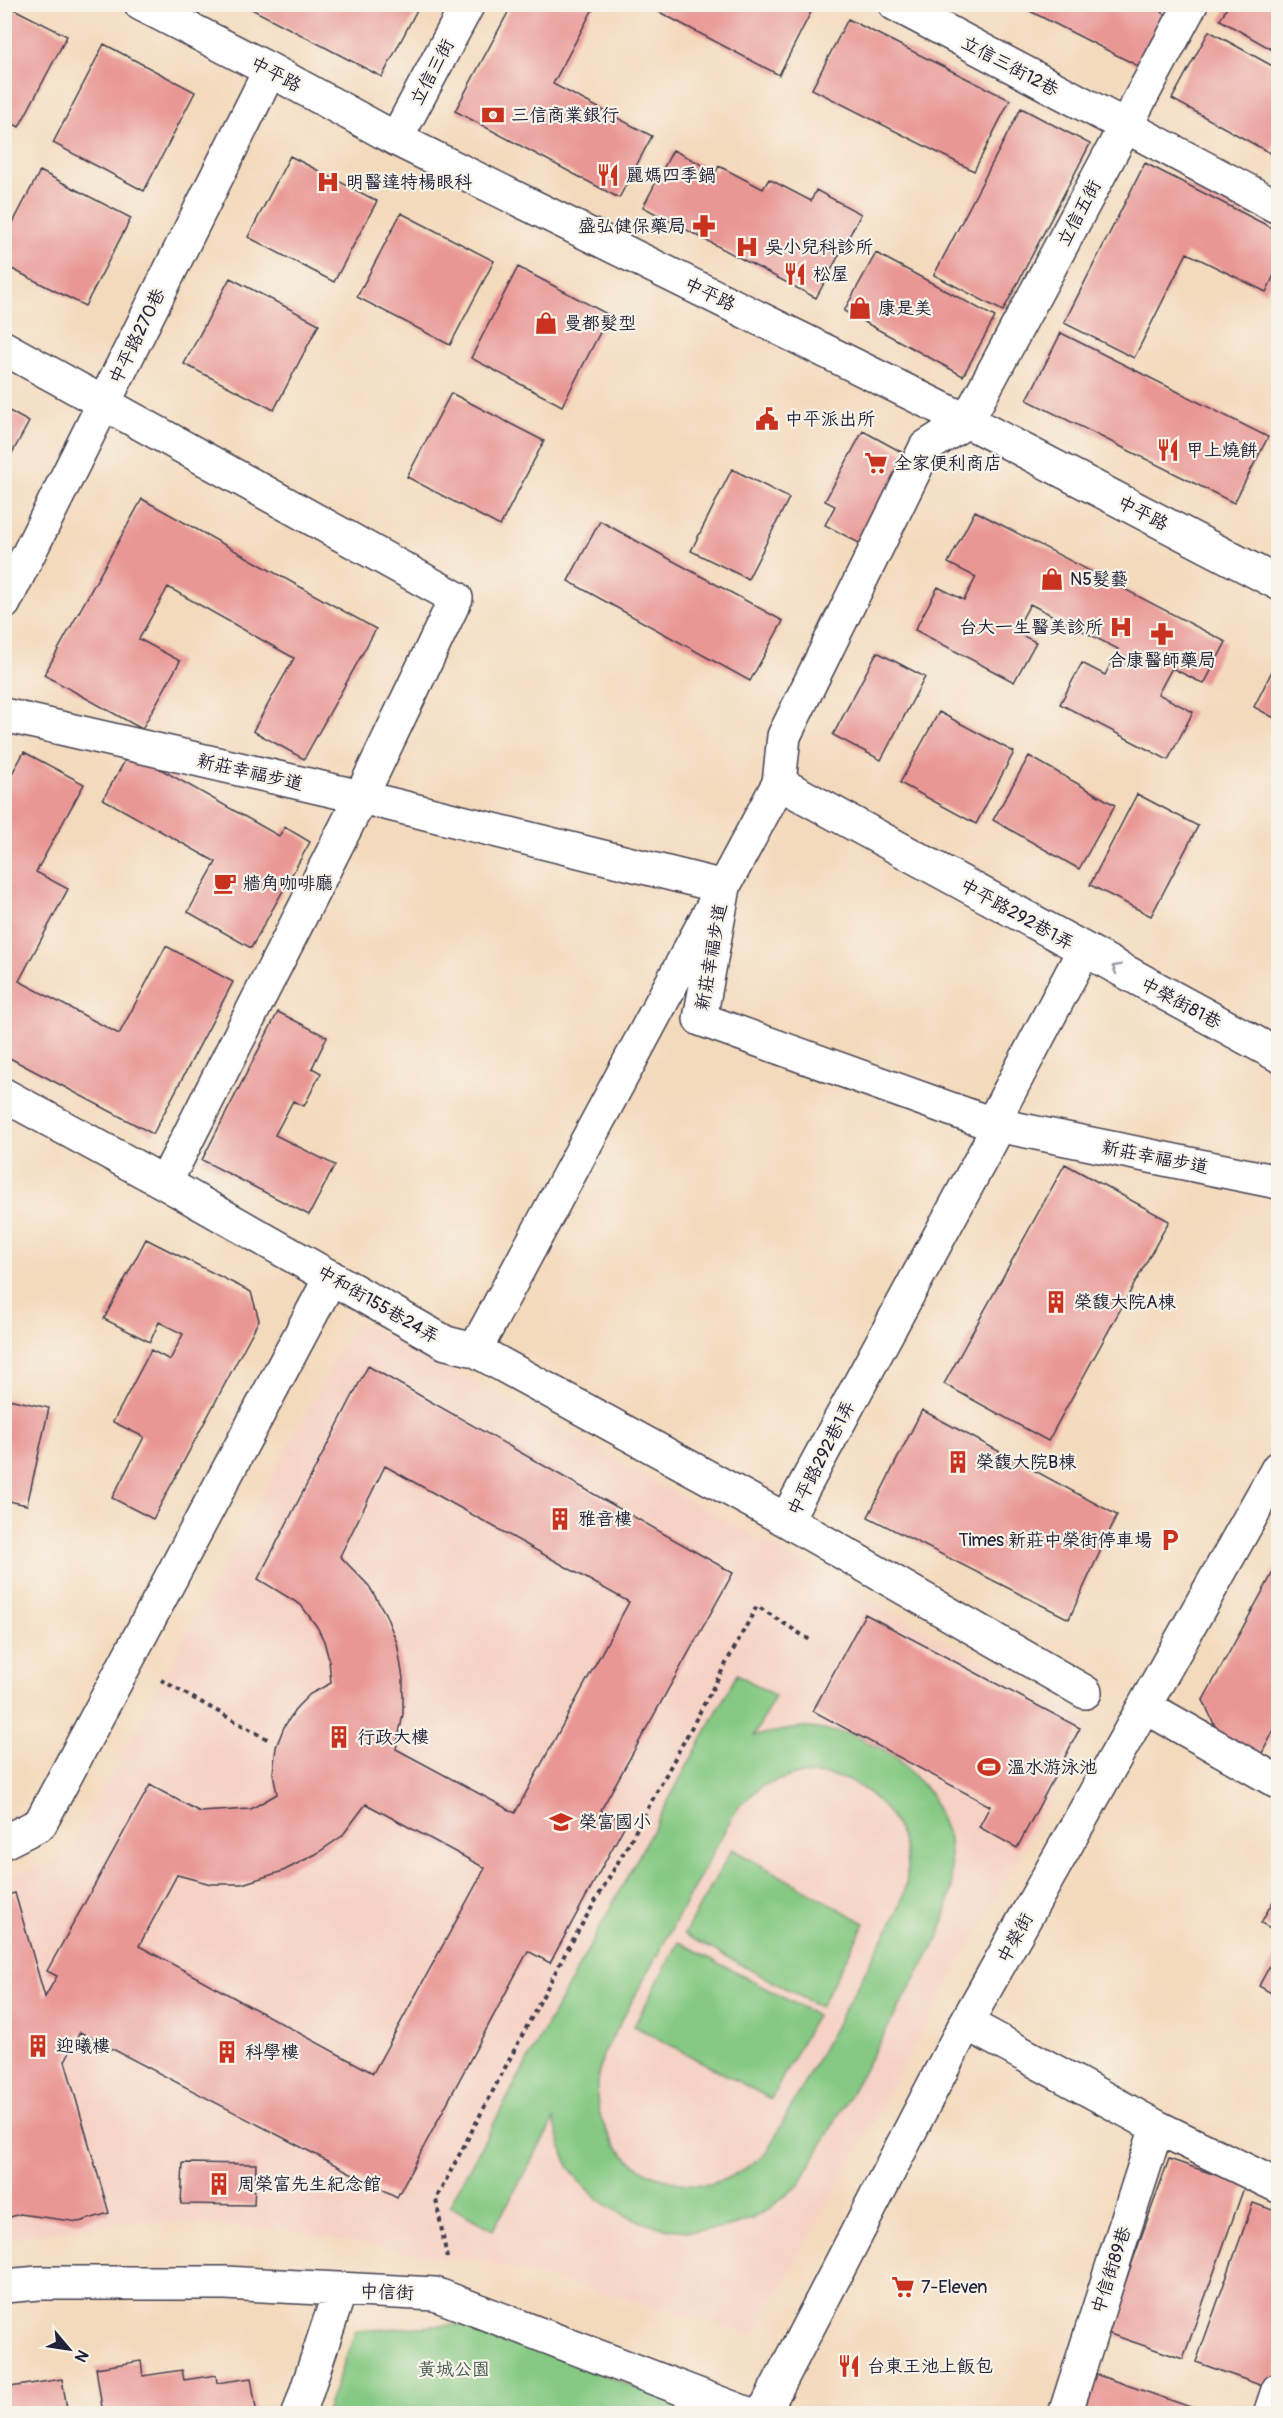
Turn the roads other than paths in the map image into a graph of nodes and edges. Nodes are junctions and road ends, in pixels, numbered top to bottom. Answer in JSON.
{"nodes":[{"id":1,"x":141,"y":4,"type":"edge"},
{"id":2,"x":468,"y":4,"type":"edge"},
{"id":3,"x":895,"y":4,"type":"edge"},
{"id":4,"x":1191,"y":4,"type":"edge"},
{"id":5,"x":270,"y":70,"type":"junction"},
{"id":6,"x":1125,"y":128,"type":"junction"},
{"id":7,"x":396,"y":139,"type":"junction"},
{"id":8,"x":1278,"y":207,"type":"edge"},
{"id":9,"x":4,"y":348,"type":"edge"},
{"id":10,"x":104,"y":404,"type":"junction"},
{"id":11,"x":966,"y":421,"type":"junction"},
{"id":12,"x":1278,"y":584,"type":"edge"},
{"id":13,"x":4,"y":603,"type":"edge"},
{"id":14,"x":4,"y":715,"type":"edge"},
{"id":15,"x":779,"y":783,"type":"junction"},
{"id":16,"x":361,"y":797,"type":"junction"},
{"id":17,"x":724,"y":887,"type":"junction"},
{"id":18,"x":1084,"y":950,"type":"junction"},
{"id":19,"x":1278,"y":1055,"type":"edge"},
{"id":20,"x":4,"y":1095,"type":"edge"},
{"id":21,"x":995,"y":1125,"type":"junction"},
{"id":22,"x":1278,"y":1182,"type":"edge"},
{"id":23,"x":165,"y":1183,"type":"junction"},
{"id":24,"x":331,"y":1277,"type":"junction"},
{"id":25,"x":475,"y":1350,"type":"junction"},
{"id":26,"x":1278,"y":1468,"type":"edge"},
{"id":27,"x":786,"y":1520,"type":"junction"},
{"id":28,"x":1085,"y":1692,"type":"dead end"},
{"id":29,"x":1162,"y":1716,"type":"dead end"},
{"id":30,"x":1278,"y":1782,"type":"edge"},
{"id":31,"x":4,"y":1842,"type":"edge"},
{"id":32,"x":966,"y":2023,"type":"junction"},
{"id":33,"x":1157,"y":2127,"type":"junction"},
{"id":34,"x":1278,"y":2186,"type":"edge"},
{"id":35,"x":4,"y":2286,"type":"edge"},
{"id":36,"x":340,"y":2290,"type":"junction"},
{"id":37,"x":1278,"y":2390,"type":"edge"},
{"id":38,"x":299,"y":2414,"type":"edge"},
{"id":39,"x":748,"y":2414,"type":"edge"},
{"id":40,"x":763,"y":2414,"type":"edge"},
{"id":41,"x":1065,"y":2414,"type":"edge"},
{"id":42,"x":1270,"y":2414,"type":"edge"}],
"edges":[{"from":1,"to":5,"type":"street","name":"中平路"},
{"from":2,"to":7,"type":"street","name":"立信三街"},
{"from":3,"to":6,"type":"street","name":"立信三街12巷"},
{"from":4,"to":6,"type":"street","name":"立信五街"},
{"from":5,"to":7,"type":"street","name":"中平路"},
{"from":5,"to":10,"type":"street","name":"中平路270巷"},
{"from":6,"to":8,"type":"street","name":"立信三街12巷"},
{"from":6,"to":11,"type":"street","name":"立信五街"},
{"from":7,"to":11,"type":"street","name":"中平路"},
{"from":9,"to":10,"type":"street"},
{"from":10,"to":13,"type":"street","name":"中平路270巷"},
{"from":10,"to":16,"type":"street"},
{"from":11,"to":12,"type":"street","name":"中平路"},
{"from":11,"to":15,"type":"street"},
{"from":14,"to":16,"type":"street","name":"新莊幸福步道"},
{"from":15,"to":17,"type":"street"},
{"from":15,"to":18,"type":"street","name":"中平路292巷1弄"},
{"from":16,"to":17,"type":"street","name":"新莊幸福步道"},
{"from":16,"to":23,"type":"street"},
{"from":17,"to":21,"type":"street","name":"新莊幸福步道"},
{"from":17,"to":25,"type":"street"},
{"from":19,"to":18,"type":"street","name":"中榮街81巷","one_way":true},
{"from":18,"to":21,"type":"street","name":"中平路292巷1弄"},
{"from":20,"to":23,"type":"street","name":"中和街155巷24弄"},
{"from":21,"to":22,"type":"street","name":"新莊幸福步道"},
{"from":21,"to":27,"type":"street","name":"中平路292巷1弄"},
{"from":23,"to":24,"type":"street","name":"中和街155巷24弄"},
{"from":24,"to":25,"type":"street","name":"中和街155巷24弄"},
{"from":24,"to":31,"type":"street"},
{"from":25,"to":27,"type":"street","name":"中和街155巷24弄"},
{"from":26,"to":32,"type":"street","name":"中榮街"},
{"from":27,"to":28,"type":"street","name":"中平路292巷1弄"},
{"from":29,"to":30,"type":"street"},
{"from":32,"to":33,"type":"street"},
{"from":32,"to":40,"type":"street","name":"中榮街"},
{"from":33,"to":34,"type":"street"},
{"from":33,"to":41,"type":"street","name":"中信街89巷"},
{"from":35,"to":36,"type":"street","name":"中信街"},
{"from":36,"to":38,"type":"street"},
{"from":36,"to":39,"type":"street","name":"中信街"},
{"from":37,"to":42,"type":"street"}]}
